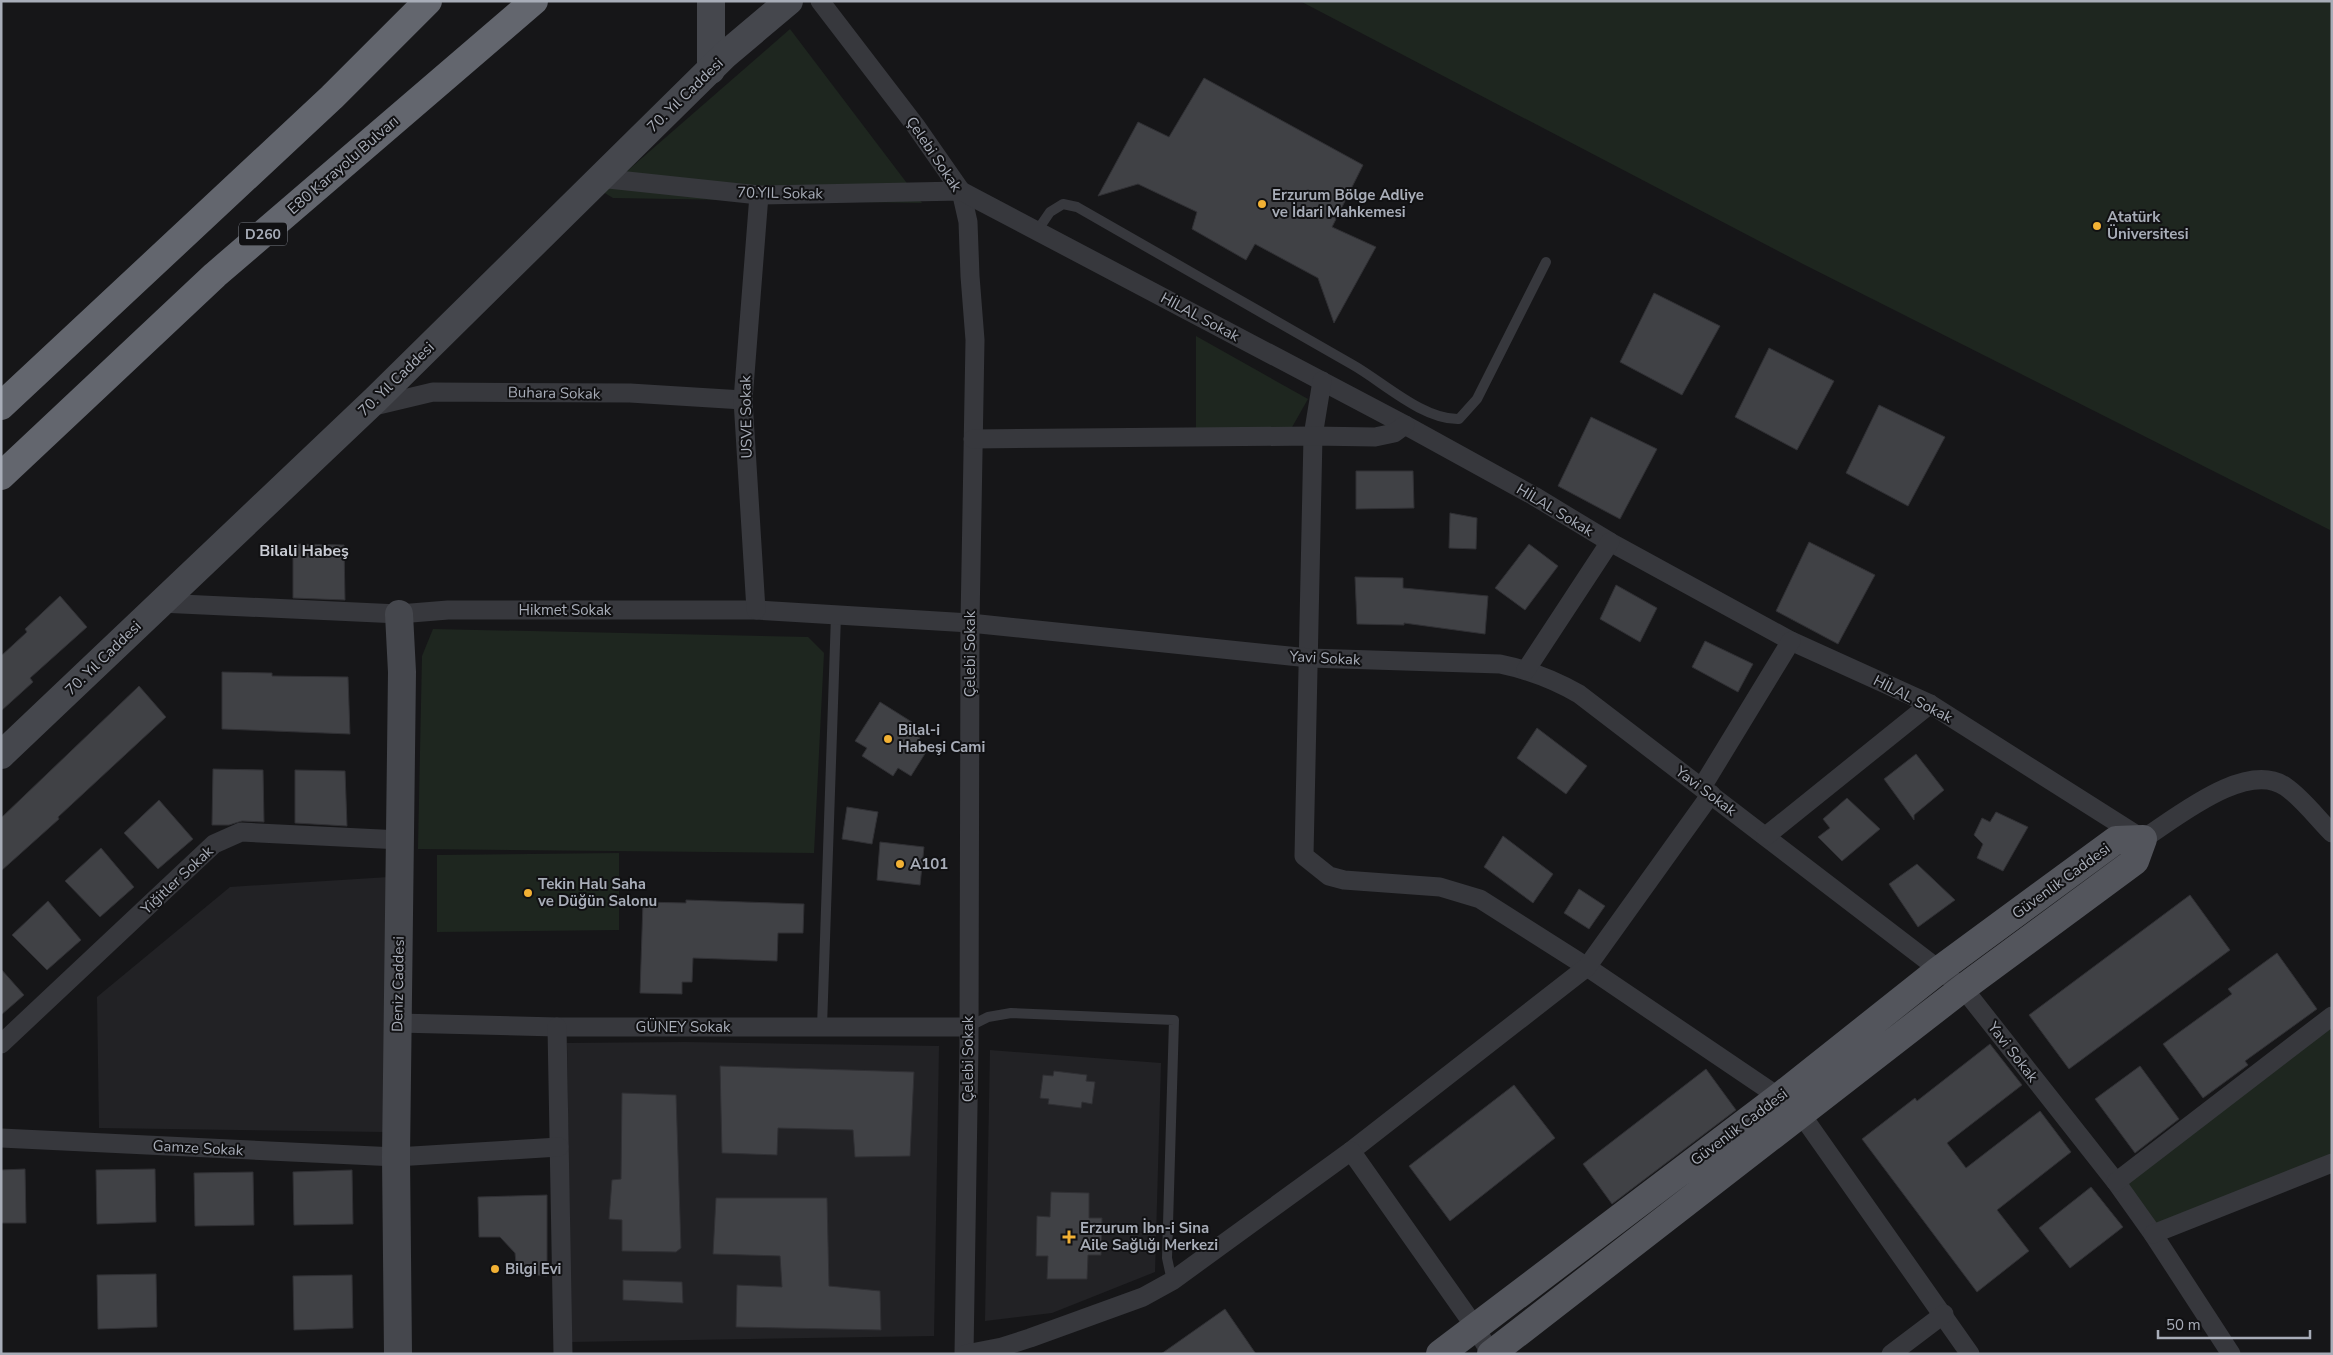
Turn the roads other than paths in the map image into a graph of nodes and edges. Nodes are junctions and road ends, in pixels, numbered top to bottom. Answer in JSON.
{"nodes":[{"id":1,"x":428,"y":1,"type":"edge"},
{"id":2,"x":534,"y":1,"type":"edge"},
{"id":3,"x":711,"y":1,"type":"edge"},
{"id":4,"x":789,"y":1,"type":"edge"},
{"id":5,"x":820,"y":1,"type":"edge"},
{"id":6,"x":711,"y":70,"type":"junction"},
{"id":7,"x":599,"y":178,"type":"junction"},
{"id":8,"x":961,"y":191,"type":"junction"},
{"id":9,"x":759,"y":195,"type":"junction"},
{"id":10,"x":1037,"y":231,"type":"junction"},
{"id":11,"x":1546,"y":262,"type":"dead end"},
{"id":12,"x":1322,"y":381,"type":"junction"},
{"id":13,"x":743,"y":400,"type":"junction"},
{"id":14,"x":1,"y":406,"type":"edge"},
{"id":15,"x":366,"y":408,"type":"junction"},
{"id":16,"x":1405,"y":425,"type":"junction"},
{"id":17,"x":1314,"y":436,"type":"junction"},
{"id":18,"x":973,"y":439,"type":"junction"},
{"id":19,"x":1,"y":476,"type":"edge"},
{"id":20,"x":1610,"y":542,"type":"junction"},
{"id":21,"x":160,"y":602,"type":"junction"},
{"id":22,"x":756,"y":610,"type":"junction"},
{"id":23,"x":399,"y":614,"type":"junction"},
{"id":24,"x":836,"y":615,"type":"junction"},
{"id":25,"x":970,"y":623,"type":"junction"},
{"id":26,"x":1790,"y":641,"type":"junction"},
{"id":27,"x":1309,"y":658,"type":"junction"},
{"id":28,"x":1526,"y":670,"type":"junction"},
{"id":29,"x":1930,"y":704,"type":"junction"},
{"id":30,"x":1,"y":755,"type":"edge"},
{"id":31,"x":1706,"y":790,"type":"junction"},
{"id":32,"x":2332,"y":833,"type":"edge"},
{"id":33,"x":1766,"y":836,"type":"junction"},
{"id":34,"x":2143,"y":839,"type":"junction"},
{"id":35,"x":401,"y":840,"type":"junction"},
{"id":36,"x":1587,"y":967,"type":"junction"},
{"id":37,"x":1939,"y":970,"type":"junction"},
{"id":38,"x":1963,"y":988,"type":"junction"},
{"id":39,"x":2332,"y":1016,"type":"edge"},
{"id":40,"x":398,"y":1023,"type":"junction"},
{"id":41,"x":822,"y":1026,"type":"junction"},
{"id":42,"x":557,"y":1027,"type":"junction"},
{"id":43,"x":968,"y":1027,"type":"junction"},
{"id":44,"x":1,"y":1044,"type":"edge"},
{"id":45,"x":1779,"y":1097,"type":"junction"},
{"id":46,"x":1801,"y":1114,"type":"junction"},
{"id":47,"x":1,"y":1138,"type":"edge"},
{"id":48,"x":559,"y":1147,"type":"junction"},
{"id":49,"x":1351,"y":1151,"type":"junction"},
{"id":50,"x":396,"y":1157,"type":"junction"},
{"id":51,"x":2332,"y":1163,"type":"edge"},
{"id":52,"x":2116,"y":1182,"type":"junction"},
{"id":53,"x":2153,"y":1234,"type":"junction"},
{"id":54,"x":1172,"y":1281,"type":"junction"},
{"id":55,"x":1944,"y":1314,"type":"junction"},
{"id":56,"x":1475,"y":1326,"type":"junction"},
{"id":57,"x":398,"y":1354,"type":"edge"},
{"id":58,"x":563,"y":1354,"type":"edge"},
{"id":59,"x":965,"y":1354,"type":"edge"},
{"id":60,"x":1440,"y":1354,"type":"edge"},
{"id":61,"x":1491,"y":1354,"type":"edge"},
{"id":62,"x":1891,"y":1354,"type":"edge"},
{"id":63,"x":1970,"y":1354,"type":"edge"},
{"id":64,"x":2231,"y":1354,"type":"edge"}],
"edges":[{"from":1,"to":14,"type":"highway"},
{"from":2,"to":19,"type":"highway","name":"E80 Karayolu Bulvarı","number":"D260"},
{"from":3,"to":6,"type":"street"},
{"from":4,"to":6,"type":"street","name":"70. Yıl Caddesi"},
{"from":5,"to":8,"type":"street","name":"Çelebi Sokak"},
{"from":6,"to":7,"type":"street","name":"70. Yıl Caddesi"},
{"from":7,"to":9,"type":"street","name":"70.YIL Sokak"},
{"from":7,"to":15,"type":"street","name":"70. Yıl Caddesi"},
{"from":8,"to":9,"type":"street","name":"70.YIL Sokak"},
{"from":8,"to":10,"type":"street","name":"HİLAL Sokak"},
{"from":8,"to":18,"type":"street","name":"Çelebi Sokak"},
{"from":9,"to":13,"type":"street","name":"USVE Sokak"},
{"from":10,"to":11,"type":"lane"},
{"from":10,"to":12,"type":"street","name":"HİLAL Sokak"},
{"from":12,"to":16,"type":"street","name":"HİLAL Sokak"},
{"from":12,"to":17,"type":"street"},
{"from":13,"to":15,"type":"street","name":"Buhara Sokak"},
{"from":13,"to":22,"type":"street","name":"USVE Sokak"},
{"from":15,"to":21,"type":"street","name":"70. Yıl Caddesi"},
{"from":16,"to":17,"type":"street"},
{"from":16,"to":20,"type":"street","name":"HİLAL Sokak"},
{"from":17,"to":18,"type":"street"},
{"from":17,"to":27,"type":"street"},
{"from":18,"to":25,"type":"street","name":"Çelebi Sokak"},
{"from":20,"to":26,"type":"street","name":"HİLAL Sokak"},
{"from":20,"to":28,"type":"street"},
{"from":21,"to":23,"type":"street","name":"Hikmet Sokak"},
{"from":21,"to":30,"type":"street","name":"70. Yıl Caddesi"},
{"from":22,"to":23,"type":"street","name":"Hikmet Sokak"},
{"from":22,"to":24,"type":"street","name":"Hikmet Sokak"},
{"from":23,"to":35,"type":"street","name":"Deniz Caddesi"},
{"from":24,"to":25,"type":"street","name":"Hikmet Sokak"},
{"from":24,"to":41,"type":"lane"},
{"from":25,"to":27,"type":"street","name":"Yavi Sokak"},
{"from":25,"to":43,"type":"street","name":"Çelebi Sokak"},
{"from":26,"to":29,"type":"street","name":"HİLAL Sokak"},
{"from":26,"to":31,"type":"street"},
{"from":27,"to":28,"type":"street","name":"Yavi Sokak"},
{"from":27,"to":36,"type":"street"},
{"from":28,"to":31,"type":"street","name":"Yavi Sokak"},
{"from":29,"to":33,"type":"street"},
{"from":29,"to":34,"type":"street","name":"HİLAL Sokak"},
{"from":31,"to":33,"type":"street","name":"Yavi Sokak"},
{"from":31,"to":36,"type":"street"},
{"from":32,"to":34,"type":"street"},
{"from":33,"to":37,"type":"street","name":"Yavi Sokak"},
{"from":34,"to":37,"type":"main road","name":"Güvenlik Caddesi"},
{"from":34,"to":38,"type":"main road","name":"Güvenlik Caddesi"},
{"from":35,"to":40,"type":"street","name":"Deniz Caddesi"},
{"from":35,"to":44,"type":"street","name":"Yiğitler Sokak"},
{"from":36,"to":45,"type":"street"},
{"from":36,"to":49,"type":"street"},
{"from":37,"to":38,"type":"street","name":"Yavi Sokak"},
{"from":37,"to":45,"type":"main road","name":"Güvenlik Caddesi"},
{"from":38,"to":46,"type":"main road","name":"Güvenlik Caddesi"},
{"from":38,"to":52,"type":"street","name":"Yavi Sokak"},
{"from":39,"to":52,"type":"street"},
{"from":40,"to":42,"type":"street","name":"GÜNEY Sokak"},
{"from":40,"to":50,"type":"street","name":"Deniz Caddesi"},
{"from":41,"to":42,"type":"street","name":"GÜNEY Sokak"},
{"from":41,"to":43,"type":"street","name":"GÜNEY Sokak"},
{"from":42,"to":48,"type":"street"},
{"from":43,"to":54,"type":"lane"},
{"from":43,"to":59,"type":"street","name":"Çelebi Sokak"},
{"from":45,"to":56,"type":"main road","name":"Güvenlik Caddesi"},
{"from":46,"to":55,"type":"street"},
{"from":46,"to":61,"type":"main road","name":"Güvenlik Caddesi"},
{"from":47,"to":50,"type":"street","name":"Gamze Sokak"},
{"from":48,"to":50,"type":"street","name":"Gamze Sokak"},
{"from":48,"to":58,"type":"street"},
{"from":49,"to":54,"type":"street"},
{"from":49,"to":56,"type":"street"},
{"from":50,"to":57,"type":"street","name":"Deniz Caddesi"},
{"from":51,"to":53,"type":"street"},
{"from":52,"to":53,"type":"street","name":"Yavi Sokak"},
{"from":53,"to":64,"type":"street","name":"Yavi Sokak"},
{"from":54,"to":59,"type":"street"},
{"from":55,"to":62,"type":"street"},
{"from":55,"to":63,"type":"street"},
{"from":56,"to":60,"type":"main road","name":"Güvenlik Caddesi"},
{"from":56,"to":61,"type":"street"}]}
